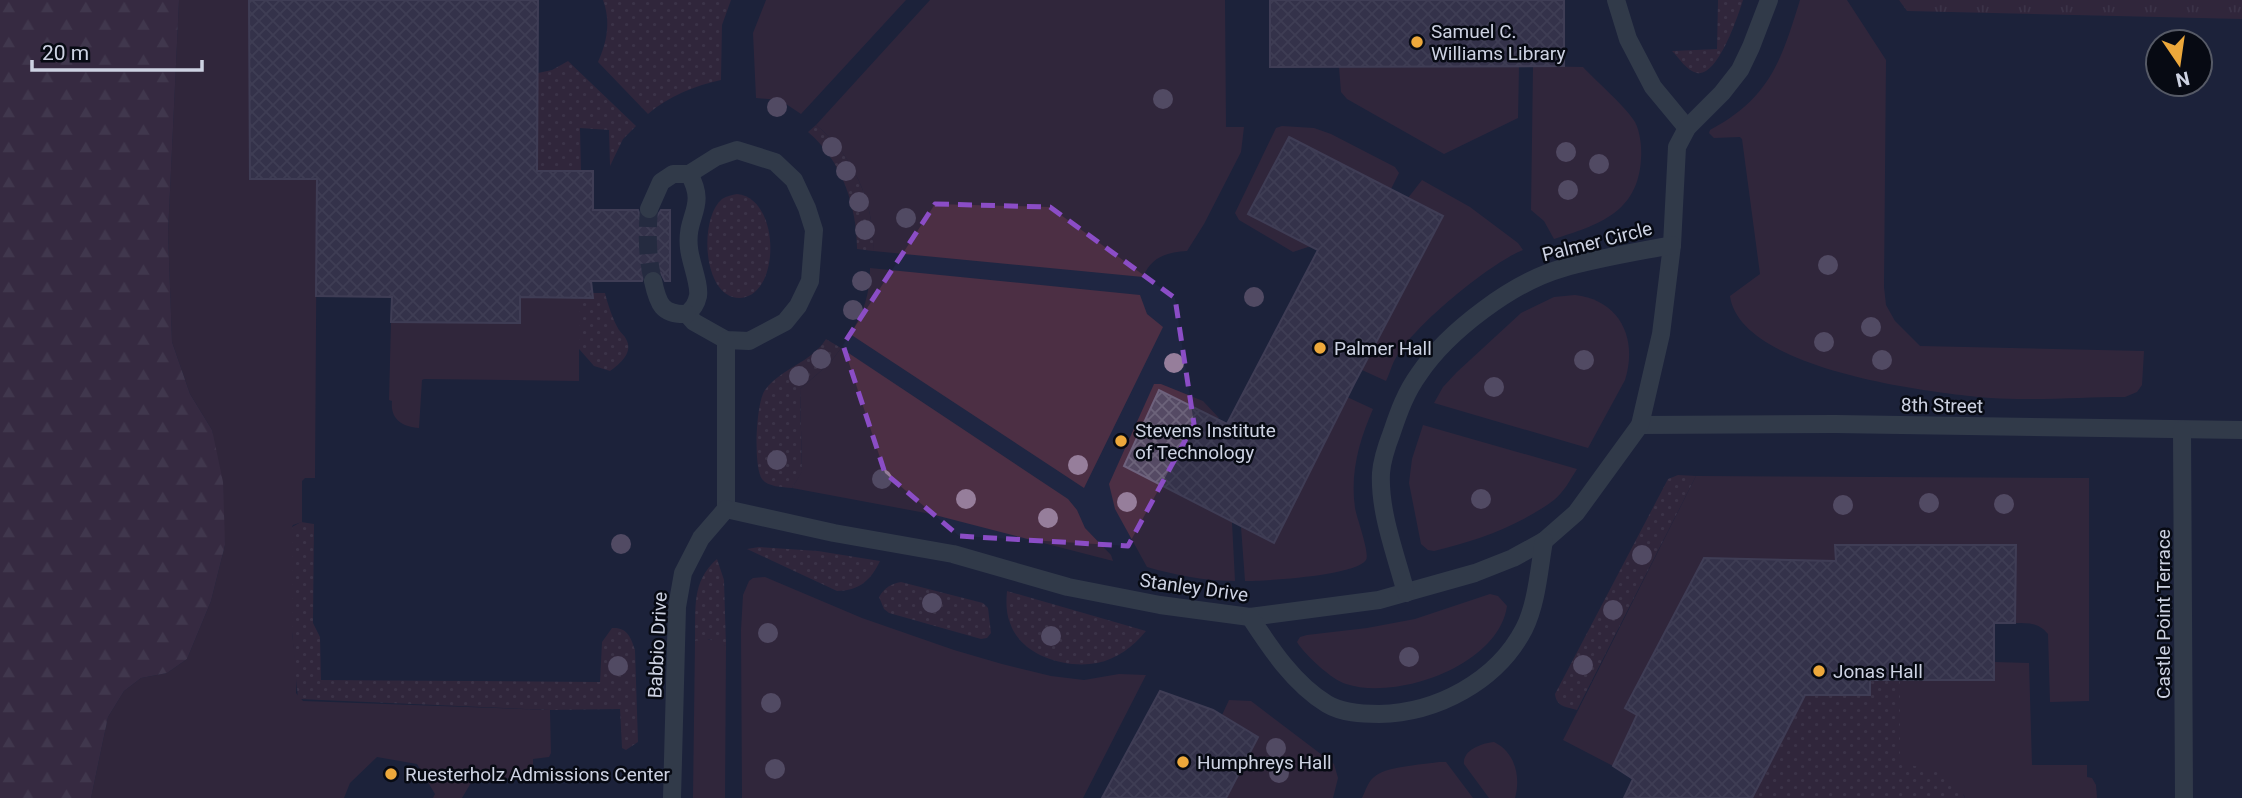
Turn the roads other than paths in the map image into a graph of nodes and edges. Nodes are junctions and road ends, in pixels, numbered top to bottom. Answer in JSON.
{"nodes":[{"id":1,"x":1616,"y":0,"type":"edge"},
{"id":2,"x":1769,"y":0,"type":"edge"},
{"id":3,"x":1686,"y":128,"type":"junction"},
{"id":4,"x":690,"y":174,"type":"junction"},
{"id":5,"x":649,"y":209,"type":"tunnel mouth"},
{"id":6,"x":1672,"y":245,"type":"junction"},
{"id":7,"x":653,"y":281,"type":"tunnel mouth"},
{"id":8,"x":687,"y":314,"type":"junction"},
{"id":9,"x":726,"y":340,"type":"junction"},
{"id":10,"x":1640,"y":425,"type":"junction"},
{"id":11,"x":2182,"y":430,"type":"junction"},
{"id":12,"x":2242,"y":430,"type":"edge"},
{"id":13,"x":726,"y":509,"type":"junction"},
{"id":14,"x":1544,"y":541,"type":"junction"},
{"id":15,"x":1406,"y":593,"type":"junction"},
{"id":16,"x":1250,"y":617,"type":"junction"},
{"id":17,"x":672,"y":798,"type":"edge"},
{"id":18,"x":2184,"y":798,"type":"edge"}],
"edges":[{"from":1,"to":3,"type":"street"},
{"from":2,"to":3,"type":"street"},
{"from":3,"to":6,"type":"street"},
{"from":4,"to":5,"type":"street"},
{"from":4,"to":8,"type":"street"},
{"from":4,"to":9,"type":"street"},
{"from":6,"to":10,"type":"street"},
{"from":6,"to":15,"type":"street","name":"Palmer Circle"},
{"from":7,"to":8,"type":"street"},
{"from":8,"to":9,"type":"street"},
{"from":9,"to":13,"type":"street"},
{"from":10,"to":11,"type":"street","name":"8th Street"},
{"from":10,"to":14,"type":"street","name":"Stanley Drive"},
{"from":11,"to":12,"type":"street","name":"8th Street"},
{"from":11,"to":18,"type":"street","name":"Castle Point Terrace"},
{"from":13,"to":16,"type":"street","name":"Stanley Drive"},
{"from":13,"to":17,"type":"street","name":"Babbio Drive"},
{"from":14,"to":15,"type":"street","name":"Stanley Drive"},
{"from":14,"to":16,"type":"street"},
{"from":15,"to":16,"type":"street","name":"Stanley Drive"}]}
